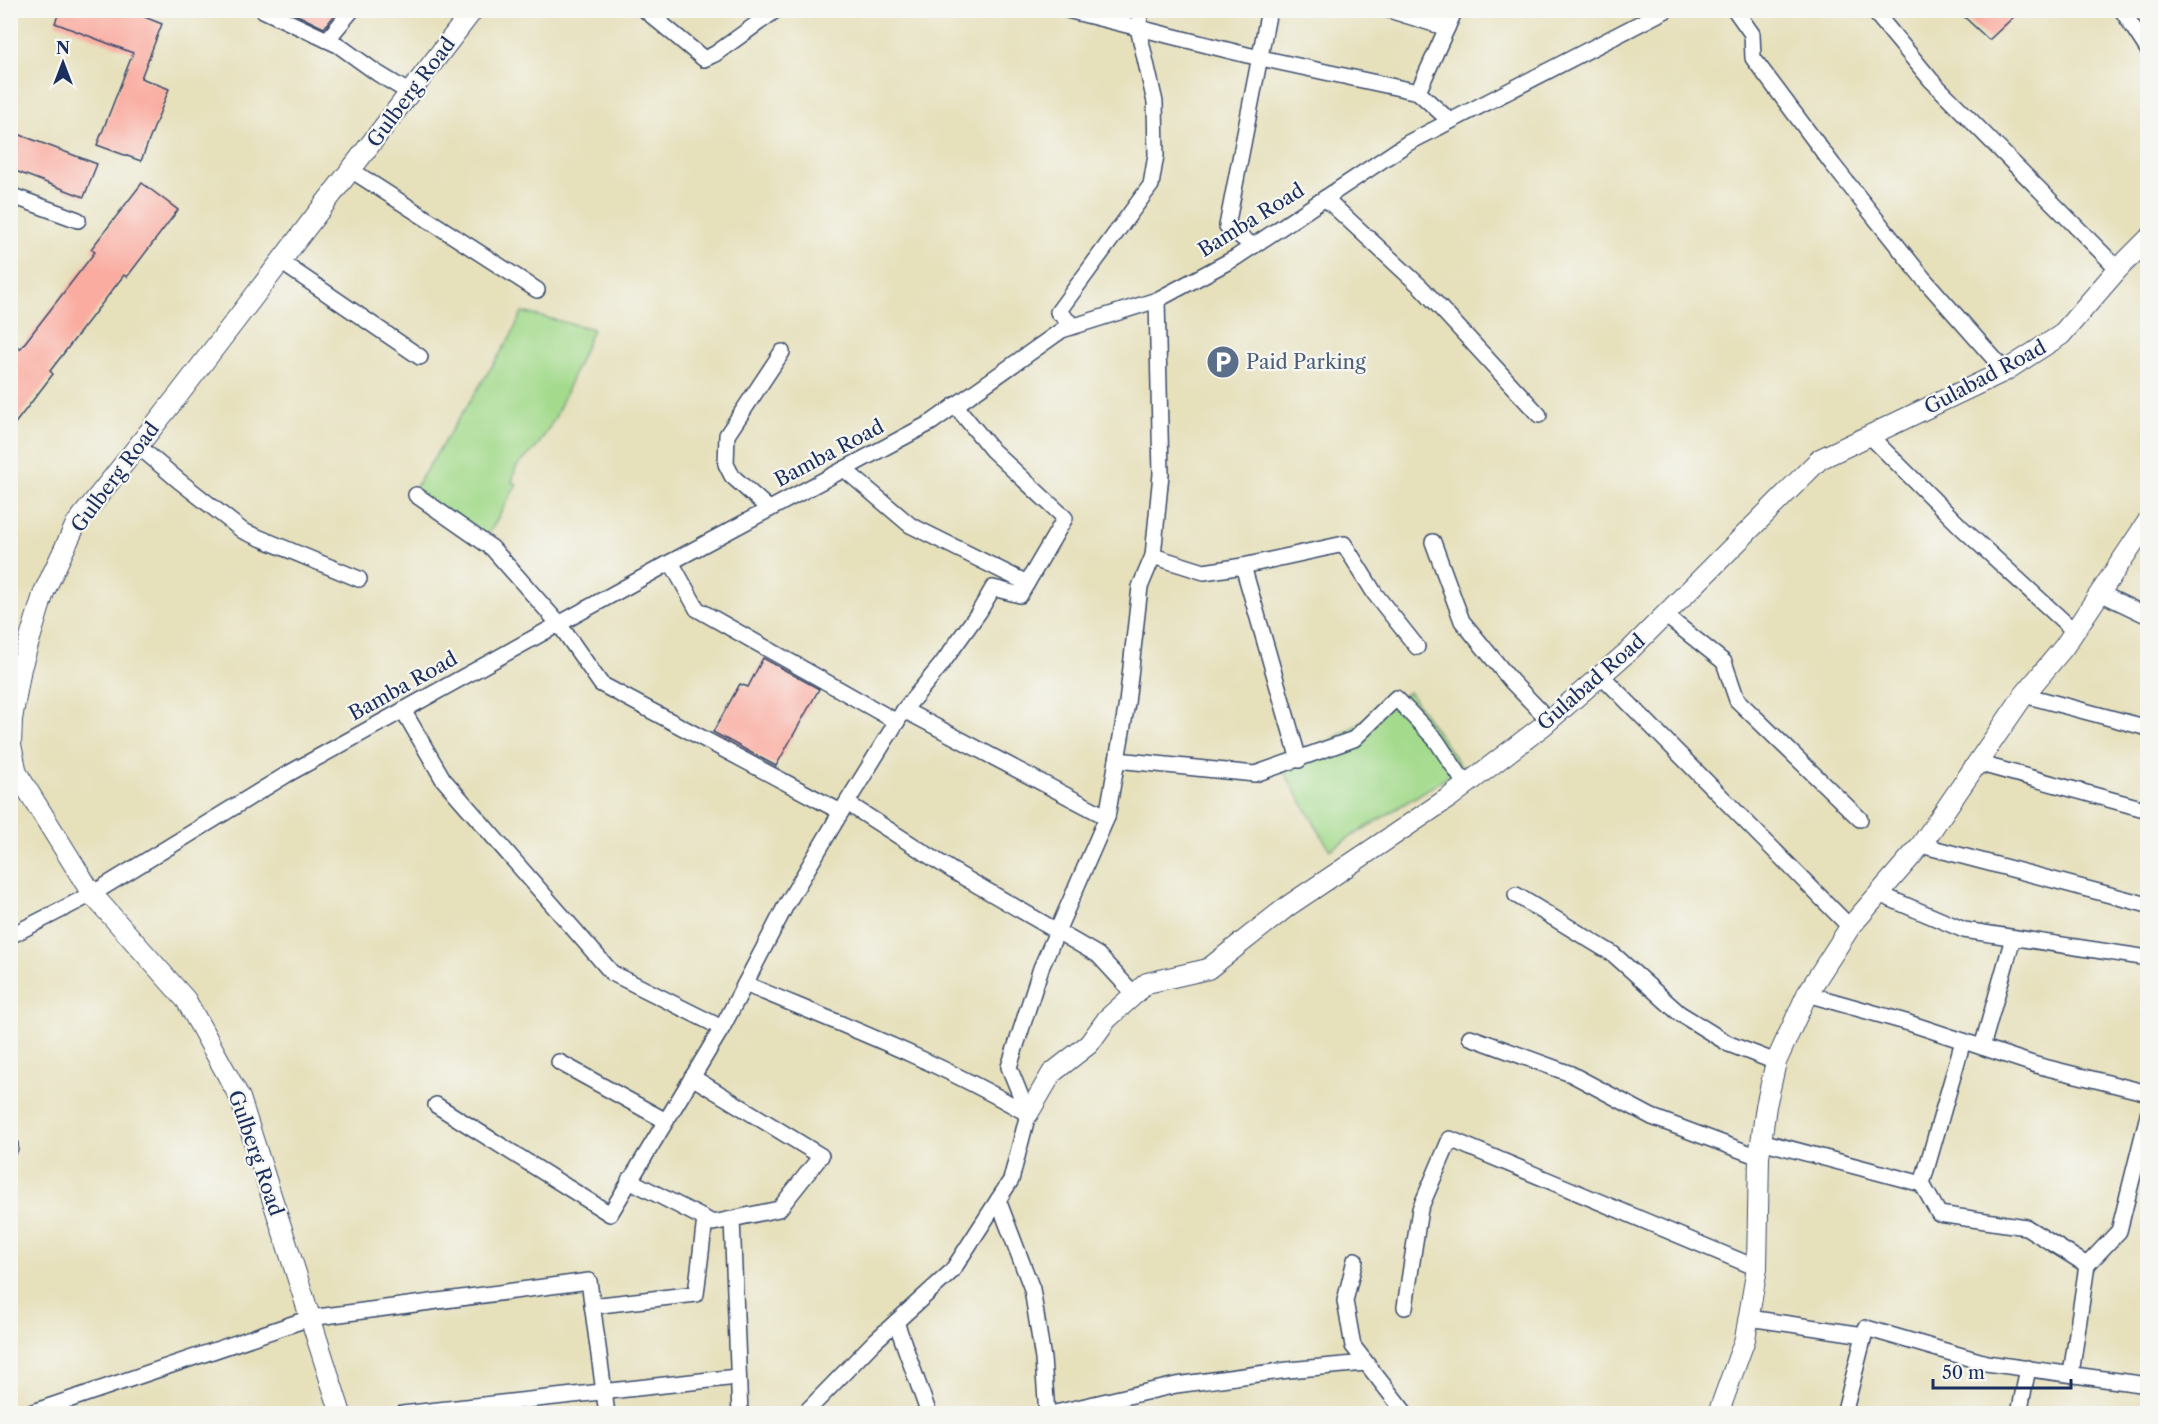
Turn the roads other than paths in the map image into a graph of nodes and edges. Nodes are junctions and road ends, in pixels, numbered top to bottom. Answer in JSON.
{"nodes":[{"id":1,"x":263,"y":10,"type":"edge"},
{"id":2,"x":352,"y":10,"type":"edge"},
{"id":3,"x":473,"y":10,"type":"edge"},
{"id":4,"x":645,"y":10,"type":"edge"},
{"id":5,"x":776,"y":10,"type":"edge"},
{"id":6,"x":1067,"y":10,"type":"edge"},
{"id":7,"x":1141,"y":10,"type":"edge"},
{"id":8,"x":1269,"y":10,"type":"edge"},
{"id":9,"x":1389,"y":10,"type":"edge"},
{"id":10,"x":1455,"y":10,"type":"edge"},
{"id":11,"x":1666,"y":10,"type":"edge"},
{"id":12,"x":1735,"y":10,"type":"edge"},
{"id":13,"x":1874,"y":10,"type":"edge"},
{"id":14,"x":2122,"y":10,"type":"edge"},
{"id":15,"x":1138,"y":28,"type":"junction"},
{"id":16,"x":1447,"y":28,"type":"junction"},
{"id":17,"x":333,"y":43,"type":"junction"},
{"id":18,"x":2148,"y":50,"type":"edge"},
{"id":19,"x":1258,"y":58,"type":"junction"},
{"id":20,"x":1418,"y":92,"type":"junction"},
{"id":21,"x":410,"y":93,"type":"junction"},
{"id":22,"x":1450,"y":121,"type":"junction"},
{"id":23,"x":351,"y":170,"type":"junction"},
{"id":24,"x":10,"y":195,"type":"edge"},
{"id":25,"x":1325,"y":198,"type":"junction"},
{"id":26,"x":78,"y":220,"type":"dead end"},
{"id":27,"x":2148,"y":239,"type":"edge"},
{"id":28,"x":1253,"y":246,"type":"junction"},
{"id":29,"x":280,"y":262,"type":"junction"},
{"id":30,"x":2118,"y":269,"type":"junction"},
{"id":31,"x":537,"y":290,"type":"dead end"},
{"id":32,"x":1156,"y":300,"type":"junction"},
{"id":33,"x":1074,"y":326,"type":"junction"},
{"id":34,"x":782,"y":352,"type":"dead end"},
{"id":35,"x":420,"y":357,"type":"dead end"},
{"id":36,"x":2005,"y":371,"type":"junction"},
{"id":37,"x":955,"y":405,"type":"junction"},
{"id":38,"x":1539,"y":415,"type":"dead end"},
{"id":39,"x":1870,"y":436,"type":"junction"},
{"id":40,"x":137,"y":445,"type":"junction"},
{"id":41,"x":844,"y":469,"type":"junction"},
{"id":42,"x":416,"y":495,"type":"dead end"},
{"id":43,"x":769,"y":509,"type":"junction"},
{"id":44,"x":2148,"y":521,"type":"edge"},
{"id":45,"x":1433,"y":542,"type":"dead end"},
{"id":46,"x":1153,"y":556,"type":"junction"},
{"id":47,"x":671,"y":562,"type":"junction"},
{"id":48,"x":1243,"y":566,"type":"junction"},
{"id":49,"x":359,"y":579,"type":"dead end"},
{"id":50,"x":1027,"y":583,"type":"junction"},
{"id":51,"x":2100,"y":593,"type":"junction"},
{"id":52,"x":1665,"y":615,"type":"junction"},
{"id":53,"x":2148,"y":616,"type":"edge"},
{"id":54,"x":559,"y":624,"type":"junction"},
{"id":55,"x":2074,"y":631,"type":"junction"},
{"id":56,"x":1417,"y":647,"type":"dead end"},
{"id":57,"x":1601,"y":675,"type":"junction"},
{"id":58,"x":2024,"y":695,"type":"junction"},
{"id":59,"x":403,"y":710,"type":"junction"},
{"id":60,"x":900,"y":716,"type":"junction"},
{"id":61,"x":1549,"y":720,"type":"junction"},
{"id":62,"x":2148,"y":728,"type":"edge"},
{"id":63,"x":1117,"y":760,"type":"junction"},
{"id":64,"x":1299,"y":760,"type":"junction"},
{"id":65,"x":1977,"y":763,"type":"junction"},
{"id":66,"x":1466,"y":785,"type":"junction"},
{"id":67,"x":844,"y":808,"type":"junction"},
{"id":68,"x":2148,"y":810,"type":"edge"},
{"id":69,"x":1107,"y":817,"type":"junction"},
{"id":70,"x":1860,"y":819,"type":"dead end"},
{"id":71,"x":1921,"y":845,"type":"junction"},
{"id":72,"x":92,"y":894,"type":"junction"},
{"id":73,"x":1516,"y":894,"type":"dead end"},
{"id":74,"x":1879,"y":894,"type":"junction"},
{"id":75,"x":2148,"y":904,"type":"edge"},
{"id":76,"x":1850,"y":927,"type":"junction"},
{"id":77,"x":1057,"y":931,"type":"junction"},
{"id":78,"x":10,"y":936,"type":"edge"},
{"id":79,"x":2013,"y":938,"type":"junction"},
{"id":80,"x":2148,"y":958,"type":"edge"},
{"id":81,"x":745,"y":984,"type":"junction"},
{"id":82,"x":1134,"y":994,"type":"junction"},
{"id":83,"x":1807,"y":994,"type":"junction"},
{"id":84,"x":722,"y":1028,"type":"junction"},
{"id":85,"x":1470,"y":1037,"type":"dead end"},
{"id":86,"x":1963,"y":1041,"type":"junction"},
{"id":87,"x":1982,"y":1047,"type":"junction"},
{"id":88,"x":559,"y":1062,"type":"dead end"},
{"id":89,"x":1776,"y":1062,"type":"junction"},
{"id":90,"x":692,"y":1077,"type":"junction"},
{"id":91,"x":2148,"y":1093,"type":"edge"},
{"id":92,"x":436,"y":1105,"type":"dead end"},
{"id":93,"x":1028,"y":1114,"type":"junction"},
{"id":94,"x":2148,"y":1115,"type":"edge"},
{"id":95,"x":666,"y":1121,"type":"junction"},
{"id":96,"x":1760,"y":1149,"type":"junction"},
{"id":97,"x":629,"y":1180,"type":"junction"},
{"id":98,"x":1922,"y":1184,"type":"junction"},
{"id":99,"x":998,"y":1200,"type":"junction"},
{"id":100,"x":705,"y":1219,"type":"junction"},
{"id":101,"x":732,"y":1219,"type":"junction"},
{"id":102,"x":1355,"y":1260,"type":"dead end"},
{"id":103,"x":2087,"y":1264,"type":"junction"},
{"id":104,"x":1757,"y":1268,"type":"junction"},
{"id":105,"x":592,"y":1306,"type":"junction"},
{"id":106,"x":1405,"y":1307,"type":"dead end"},
{"id":107,"x":310,"y":1318,"type":"junction"},
{"id":108,"x":1749,"y":1318,"type":"junction"},
{"id":109,"x":896,"y":1322,"type":"junction"},
{"id":110,"x":1864,"y":1335,"type":"junction"},
{"id":111,"x":1366,"y":1363,"type":"junction"},
{"id":112,"x":2028,"y":1368,"type":"junction"},
{"id":113,"x":2071,"y":1374,"type":"junction"},
{"id":114,"x":737,"y":1377,"type":"junction"},
{"id":115,"x":2148,"y":1385,"type":"edge"},
{"id":116,"x":604,"y":1392,"type":"junction"},
{"id":117,"x":27,"y":1413,"type":"edge"},
{"id":118,"x":341,"y":1413,"type":"edge"},
{"id":119,"x":402,"y":1413,"type":"edge"},
{"id":120,"x":607,"y":1413,"type":"edge"},
{"id":121,"x":740,"y":1413,"type":"edge"},
{"id":122,"x":804,"y":1413,"type":"edge"},
{"id":123,"x":929,"y":1413,"type":"edge"},
{"id":124,"x":1049,"y":1413,"type":"edge"},
{"id":125,"x":1406,"y":1413,"type":"edge"},
{"id":126,"x":1718,"y":1413,"type":"edge"},
{"id":127,"x":1844,"y":1413,"type":"edge"},
{"id":128,"x":2019,"y":1413,"type":"edge"}],
"edges":[{"from":1,"to":17,"type":"street"},
{"from":2,"to":17,"type":"street"},
{"from":3,"to":21,"type":"street","name":"Gulberg Road"},
{"from":4,"to":5,"type":"street"},
{"from":6,"to":15,"type":"street"},
{"from":7,"to":15,"type":"street"},
{"from":8,"to":19,"type":"street"},
{"from":9,"to":16,"type":"street"},
{"from":10,"to":16,"type":"street"},
{"from":11,"to":22,"type":"street","name":"Bamba Road"},
{"from":12,"to":36,"type":"street"},
{"from":13,"to":30,"type":"street"},
{"from":14,"to":18,"type":"street"},
{"from":15,"to":19,"type":"street"},
{"from":15,"to":33,"type":"street"},
{"from":16,"to":20,"type":"street"},
{"from":17,"to":21,"type":"street"},
{"from":19,"to":20,"type":"street"},
{"from":19,"to":28,"type":"street"},
{"from":20,"to":22,"type":"street"},
{"from":21,"to":23,"type":"street","name":"Gulberg Road"},
{"from":22,"to":25,"type":"street","name":"Bamba Road"},
{"from":23,"to":29,"type":"street","name":"Gulberg Road"},
{"from":23,"to":31,"type":"street"},
{"from":24,"to":26,"type":"street"},
{"from":25,"to":28,"type":"street","name":"Bamba Road"},
{"from":25,"to":38,"type":"street"},
{"from":27,"to":30,"type":"street","name":"Gulabad Road"},
{"from":28,"to":32,"type":"street","name":"Bamba Road"},
{"from":29,"to":35,"type":"street"},
{"from":29,"to":40,"type":"street","name":"Gulberg Road"},
{"from":30,"to":36,"type":"street","name":"Gulabad Road"},
{"from":32,"to":33,"type":"street","name":"Bamba Road"},
{"from":32,"to":46,"type":"street"},
{"from":33,"to":37,"type":"street","name":"Bamba Road"},
{"from":34,"to":43,"type":"street"},
{"from":36,"to":39,"type":"street","name":"Gulabad Road"},
{"from":37,"to":41,"type":"street","name":"Bamba Road"},
{"from":37,"to":50,"type":"street"},
{"from":39,"to":52,"type":"street","name":"Gulabad Road"},
{"from":39,"to":55,"type":"street"},
{"from":40,"to":49,"type":"street"},
{"from":40,"to":72,"type":"street","name":"Gulberg Road"},
{"from":41,"to":43,"type":"street","name":"Bamba Road"},
{"from":41,"to":50,"type":"street"},
{"from":42,"to":54,"type":"street"},
{"from":43,"to":47,"type":"street","name":"Bamba Road"},
{"from":44,"to":51,"type":"street"},
{"from":45,"to":61,"type":"street"},
{"from":46,"to":48,"type":"street"},
{"from":46,"to":63,"type":"street"},
{"from":47,"to":54,"type":"street","name":"Bamba Road"},
{"from":47,"to":60,"type":"street"},
{"from":48,"to":56,"type":"street"},
{"from":48,"to":64,"type":"street"},
{"from":50,"to":60,"type":"street"},
{"from":51,"to":53,"type":"street"},
{"from":51,"to":55,"type":"street"},
{"from":52,"to":57,"type":"street","name":"Gulabad Road"},
{"from":52,"to":70,"type":"street"},
{"from":54,"to":59,"type":"street","name":"Bamba Road"},
{"from":54,"to":67,"type":"street"},
{"from":55,"to":58,"type":"street"},
{"from":57,"to":61,"type":"street","name":"Gulabad Road"},
{"from":57,"to":76,"type":"street"},
{"from":58,"to":62,"type":"street"},
{"from":58,"to":65,"type":"street"},
{"from":59,"to":72,"type":"street","name":"Bamba Road"},
{"from":59,"to":84,"type":"street"},
{"from":60,"to":67,"type":"street"},
{"from":60,"to":69,"type":"street"},
{"from":61,"to":66,"type":"street","name":"Gulabad Road"},
{"from":63,"to":64,"type":"street"},
{"from":63,"to":69,"type":"street"},
{"from":64,"to":66,"type":"street"},
{"from":65,"to":68,"type":"street"},
{"from":65,"to":71,"type":"street"},
{"from":66,"to":82,"type":"street","name":"Gulabad Road"},
{"from":67,"to":77,"type":"street"},
{"from":67,"to":81,"type":"street"},
{"from":69,"to":77,"type":"street"},
{"from":71,"to":74,"type":"street"},
{"from":71,"to":75,"type":"street"},
{"from":72,"to":78,"type":"street","name":"Bamba Road"},
{"from":72,"to":107,"type":"street","name":"Gulberg Road"},
{"from":73,"to":89,"type":"street"},
{"from":74,"to":76,"type":"street"},
{"from":74,"to":79,"type":"street"},
{"from":76,"to":83,"type":"street"},
{"from":77,"to":82,"type":"street"},
{"from":77,"to":93,"type":"street"},
{"from":79,"to":80,"type":"street"},
{"from":79,"to":87,"type":"street"},
{"from":81,"to":84,"type":"street"},
{"from":81,"to":93,"type":"street"},
{"from":82,"to":93,"type":"street","name":"Gulabad Road"},
{"from":83,"to":86,"type":"street"},
{"from":83,"to":89,"type":"street"},
{"from":84,"to":90,"type":"street"},
{"from":85,"to":96,"type":"street"},
{"from":86,"to":87,"type":"street"},
{"from":86,"to":98,"type":"street"},
{"from":87,"to":91,"type":"street"},
{"from":88,"to":95,"type":"street"},
{"from":89,"to":96,"type":"street"},
{"from":90,"to":95,"type":"street"},
{"from":90,"to":101,"type":"street"},
{"from":92,"to":97,"type":"street"},
{"from":93,"to":99,"type":"street"},
{"from":94,"to":103,"type":"street"},
{"from":95,"to":97,"type":"street"},
{"from":96,"to":98,"type":"street"},
{"from":96,"to":104,"type":"street"},
{"from":97,"to":100,"type":"street"},
{"from":98,"to":103,"type":"street"},
{"from":99,"to":109,"type":"street"},
{"from":99,"to":124,"type":"street"},
{"from":100,"to":101,"type":"street"},
{"from":100,"to":105,"type":"street"},
{"from":101,"to":114,"type":"street"},
{"from":102,"to":111,"type":"street"},
{"from":103,"to":113,"type":"street"},
{"from":104,"to":106,"type":"street"},
{"from":104,"to":108,"type":"street"},
{"from":105,"to":107,"type":"street"},
{"from":105,"to":116,"type":"street"},
{"from":107,"to":117,"type":"street"},
{"from":107,"to":118,"type":"street","name":"Gulberg Road"},
{"from":108,"to":110,"type":"street"},
{"from":108,"to":126,"type":"street"},
{"from":109,"to":122,"type":"street"},
{"from":109,"to":123,"type":"street"},
{"from":110,"to":112,"type":"street"},
{"from":110,"to":127,"type":"street"},
{"from":111,"to":124,"type":"street"},
{"from":111,"to":125,"type":"street"},
{"from":112,"to":113,"type":"street"},
{"from":112,"to":128,"type":"street"},
{"from":113,"to":115,"type":"street"},
{"from":114,"to":116,"type":"street"},
{"from":114,"to":121,"type":"street"},
{"from":116,"to":119,"type":"street"},
{"from":116,"to":120,"type":"street"}]}
